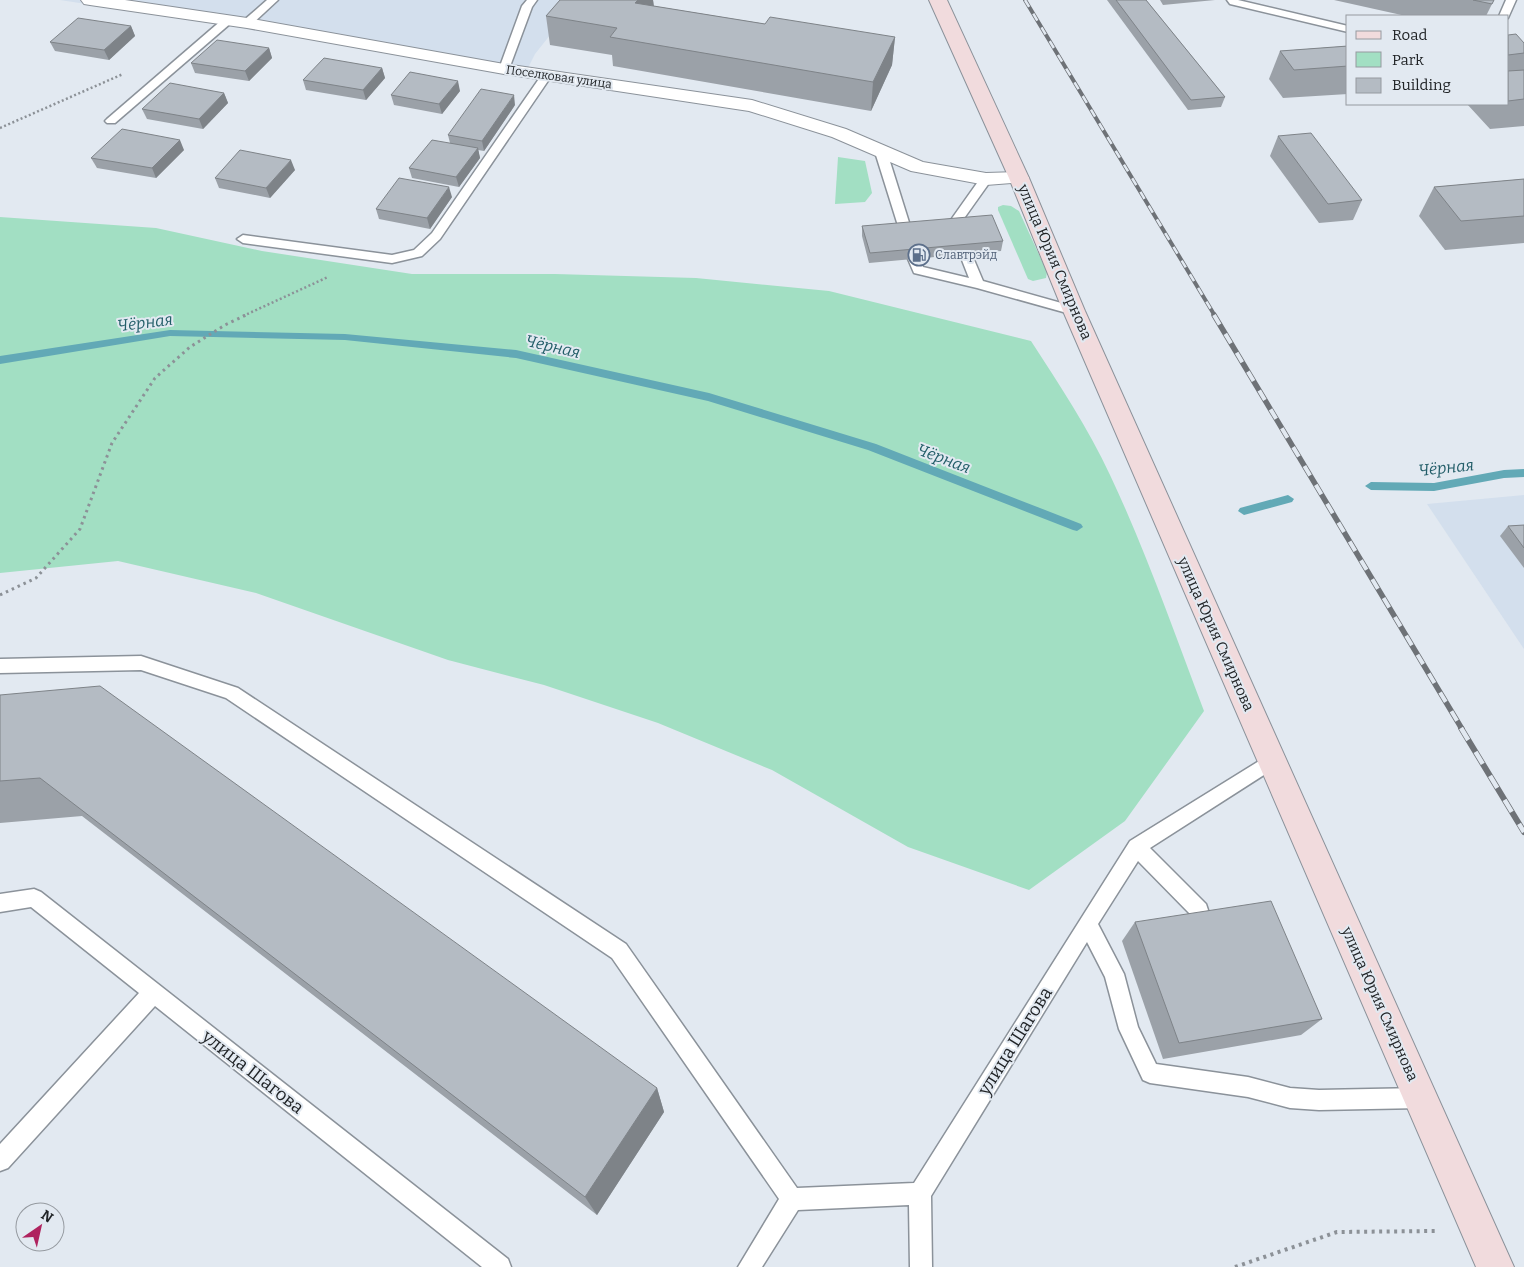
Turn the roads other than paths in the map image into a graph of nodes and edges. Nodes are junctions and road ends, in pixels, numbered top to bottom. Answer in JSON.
{"nodes":[{"id":1,"x":90,"y":0,"type":"edge"},
{"id":2,"x":273,"y":0,"type":"edge"},
{"id":3,"x":532,"y":0,"type":"edge"},
{"id":4,"x":938,"y":0,"type":"edge"},
{"id":5,"x":1232,"y":0,"type":"edge"},
{"id":6,"x":1511,"y":0,"type":"edge"},
{"id":7,"x":1504,"y":15,"type":"edge"},
{"id":8,"x":227,"y":21,"type":"junction"},
{"id":9,"x":246,"y":24,"type":"junction"},
{"id":10,"x":1346,"y":29,"type":"edge"},
{"id":11,"x":504,"y":69,"type":"junction"},
{"id":12,"x":547,"y":76,"type":"junction"},
{"id":13,"x":111,"y":121,"type":"dead end"},
{"id":14,"x":881,"y":152,"type":"junction"},
{"id":15,"x":1020,"y":178,"type":"junction"},
{"id":16,"x":986,"y":179,"type":"junction"},
{"id":17,"x":956,"y":228,"type":"edge"},
{"id":18,"x":906,"y":232,"type":"edge"},
{"id":19,"x":243,"y":239,"type":"dead end"},
{"id":20,"x":966,"y":254,"type":"edge"},
{"id":21,"x":914,"y":259,"type":"edge"},
{"id":22,"x":978,"y":284,"type":"junction"},
{"id":23,"x":1074,"y":311,"type":"junction"},
{"id":24,"x":0,"y":666,"type":"edge"},
{"id":25,"x":1272,"y":761,"type":"junction"},
{"id":26,"x":1136,"y":847,"type":"junction"},
{"id":27,"x":0,"y":902,"type":"edge"},
{"id":28,"x":1199,"y":910,"type":"edge"},
{"id":29,"x":1088,"y":924,"type":"junction"},
{"id":30,"x":153,"y":993,"type":"junction"},
{"id":31,"x":1421,"y":1098,"type":"junction"},
{"id":32,"x":0,"y":1160,"type":"edge"},
{"id":33,"x":920,"y":1194,"type":"junction"},
{"id":34,"x":792,"y":1199,"type":"junction"},
{"id":35,"x":500,"y":1267,"type":"edge"},
{"id":36,"x":749,"y":1267,"type":"edge"},
{"id":37,"x":921,"y":1267,"type":"edge"},
{"id":38,"x":1495,"y":1267,"type":"edge"}],
"edges":[{"from":1,"to":8,"type":"street","name":"Поселковая улица"},
{"from":2,"to":9,"type":"lane"},
{"from":3,"to":11,"type":"lane"},
{"from":4,"to":15,"type":"main road","name":"улица Юрия Смирнова"},
{"from":5,"to":10,"type":"lane"},
{"from":6,"to":7,"type":"lane"},
{"from":8,"to":9,"type":"street","name":"Поселковая улица"},
{"from":8,"to":13,"type":"lane"},
{"from":9,"to":11,"type":"street","name":"Поселковая улица"},
{"from":11,"to":12,"type":"street","name":"Поселковая улица"},
{"from":12,"to":14,"type":"street","name":"Поселковая улица"},
{"from":12,"to":19,"type":"lane"},
{"from":14,"to":16,"type":"street","name":"Поселковая улица"},
{"from":14,"to":18,"type":"lane"},
{"from":15,"to":16,"type":"street","name":"Поселковая улица"},
{"from":15,"to":23,"type":"main road","name":"улица Юрия Смирнова"},
{"from":16,"to":17,"type":"lane"},
{"from":20,"to":22,"type":"lane"},
{"from":21,"to":22,"type":"lane"},
{"from":22,"to":23,"type":"lane"},
{"from":23,"to":25,"type":"main road","name":"улица Юрия Смирнова"},
{"from":24,"to":34,"type":"lane"},
{"from":25,"to":26,"type":"lane","name":"улица Шагова"},
{"from":25,"to":31,"type":"main road","name":"улица Юрия Смирнова"},
{"from":26,"to":28,"type":"lane"},
{"from":26,"to":29,"type":"lane","name":"улица Шагова"},
{"from":27,"to":30,"type":"lane","name":"улица Шагова"},
{"from":29,"to":31,"type":"lane"},
{"from":29,"to":33,"type":"lane","name":"улица Шагова"},
{"from":30,"to":32,"type":"lane"},
{"from":30,"to":35,"type":"lane","name":"улица Шагова"},
{"from":31,"to":38,"type":"main road","name":"улица Юрия Смирнова"},
{"from":33,"to":34,"type":"lane"},
{"from":33,"to":37,"type":"lane"},
{"from":34,"to":36,"type":"lane"}]}
